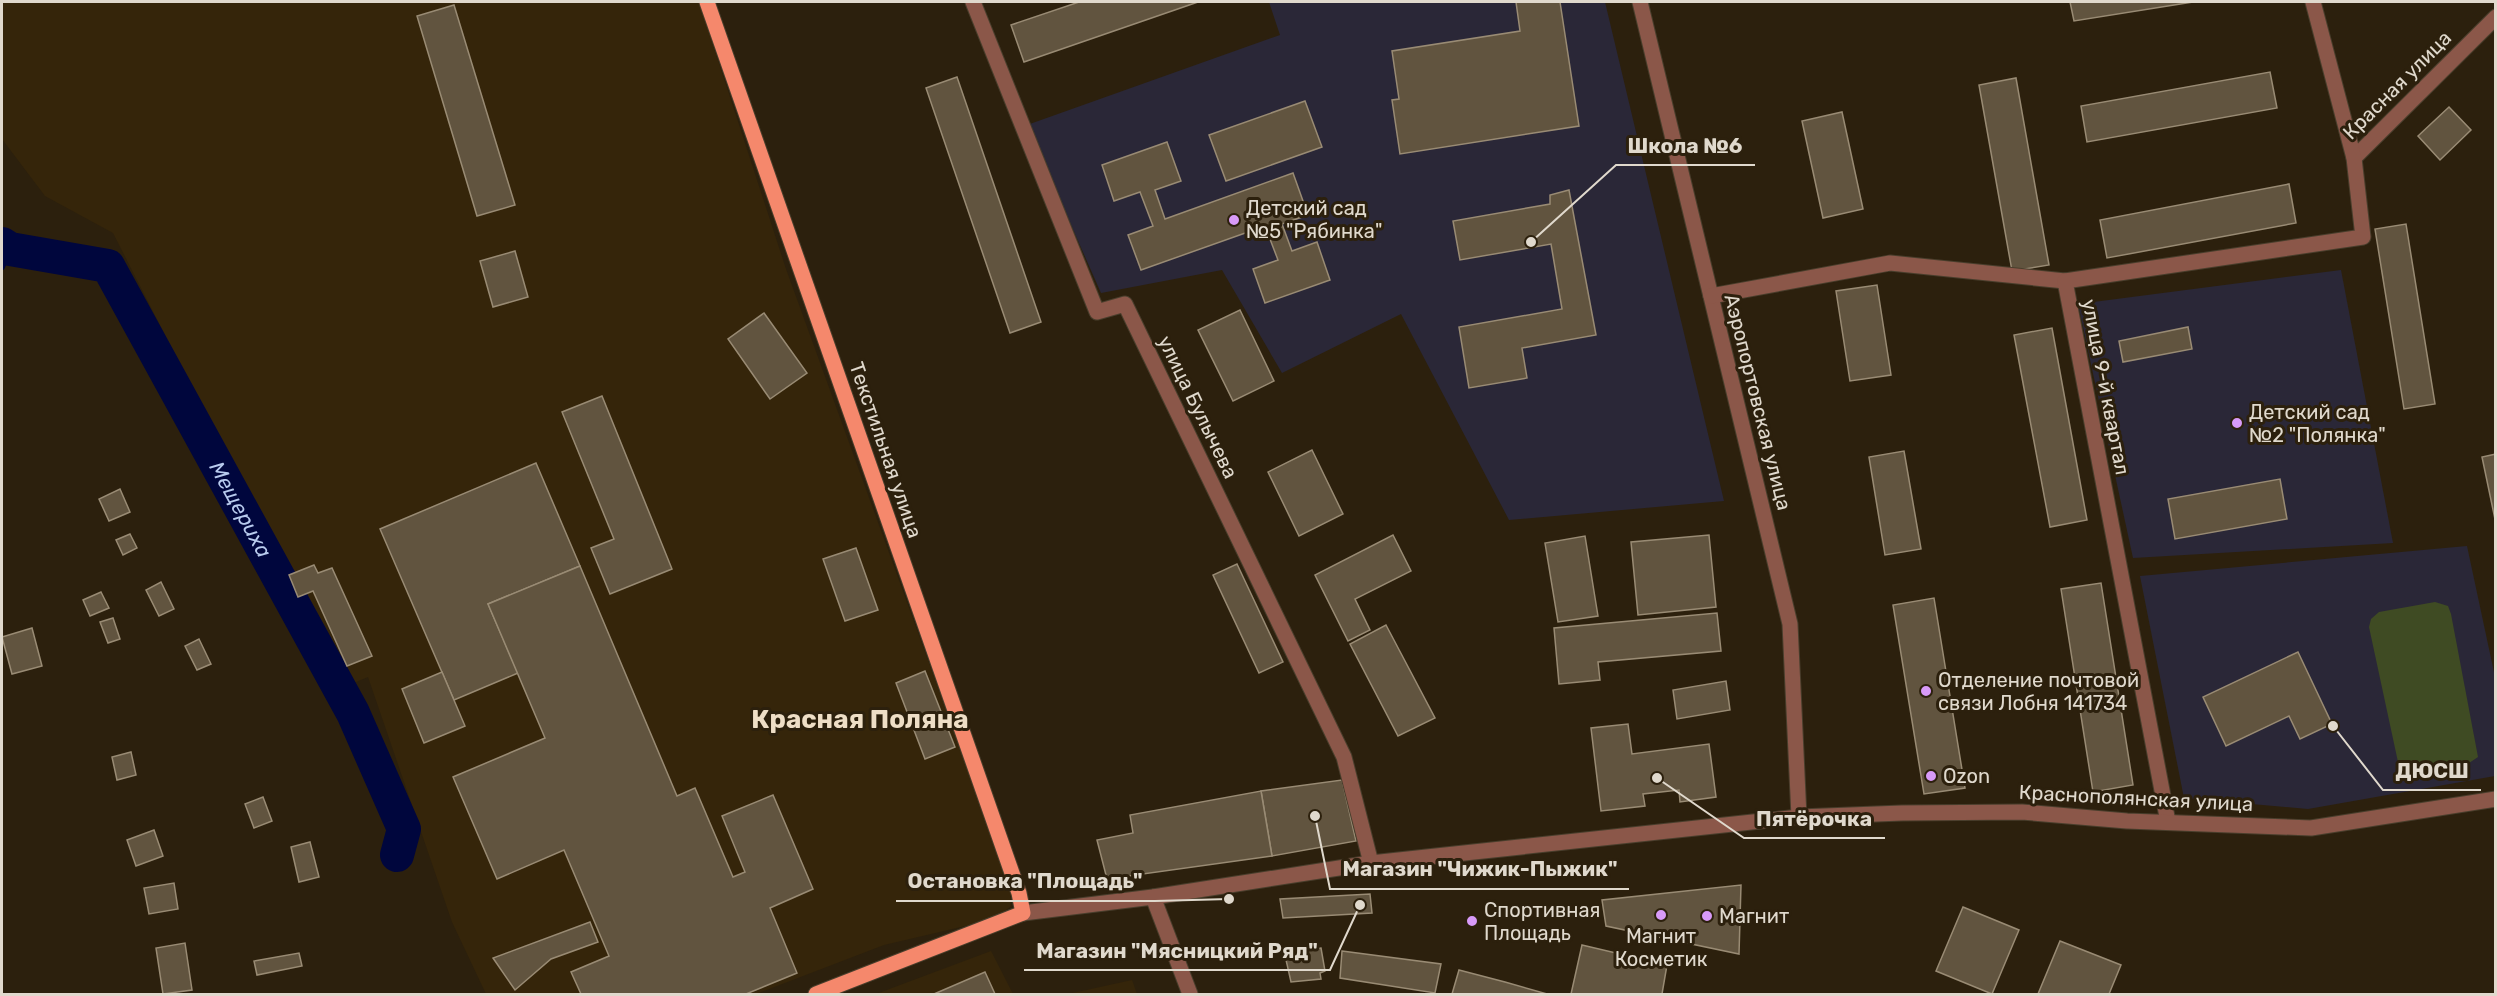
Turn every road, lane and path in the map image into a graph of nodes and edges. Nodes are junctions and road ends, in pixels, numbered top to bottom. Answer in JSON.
{"nodes":[{"id":1,"x":707,"y":2,"type":"edge"},
{"id":2,"x":974,"y":2,"type":"edge"},
{"id":3,"x":1640,"y":2,"type":"edge"},
{"id":4,"x":2313,"y":2,"type":"edge"},
{"id":5,"x":2496,"y":17,"type":"edge"},
{"id":6,"x":2354,"y":158,"type":"junction"},
{"id":7,"x":2065,"y":281,"type":"junction"},
{"id":8,"x":1711,"y":296,"type":"junction"},
{"id":9,"x":2496,"y":799,"type":"edge"},
{"id":10,"x":1799,"y":817,"type":"junction"},
{"id":11,"x":2168,"y":822,"type":"junction"},
{"id":12,"x":1371,"y":863,"type":"junction"},
{"id":13,"x":1153,"y":897,"type":"junction"},
{"id":14,"x":1023,"y":913,"type":"junction"},
{"id":15,"x":816,"y":994,"type":"edge"},
{"id":16,"x":1190,"y":994,"type":"edge"}],
"edges":[{"from":1,"to":14,"type":"main road","name":"Текстильная улица"},
{"from":2,"to":12,"type":"street","name":"улица Булычева"},
{"from":3,"to":8,"type":"street","name":"Аэропортовская улица"},
{"from":4,"to":6,"type":"street","name":"улица 9-й квартал"},
{"from":5,"to":6,"type":"street","name":"Красная улица"},
{"from":6,"to":7,"type":"street","name":"улица 9-й квартал"},
{"from":7,"to":8,"type":"street"},
{"from":7,"to":11,"type":"street","name":"улица 9-й квартал"},
{"from":8,"to":10,"type":"street","name":"Аэропортовская улица"},
{"from":9,"to":11,"type":"street","name":"Краснополянская улица"},
{"from":10,"to":11,"type":"street","name":"Краснополянская улица"},
{"from":10,"to":12,"type":"street","name":"Краснополянская улица"},
{"from":12,"to":13,"type":"street","name":"Краснополянская улица"},
{"from":13,"to":14,"type":"street","name":"Краснополянская улица"},
{"from":13,"to":16,"type":"street"},
{"from":14,"to":15,"type":"main road"}]}
